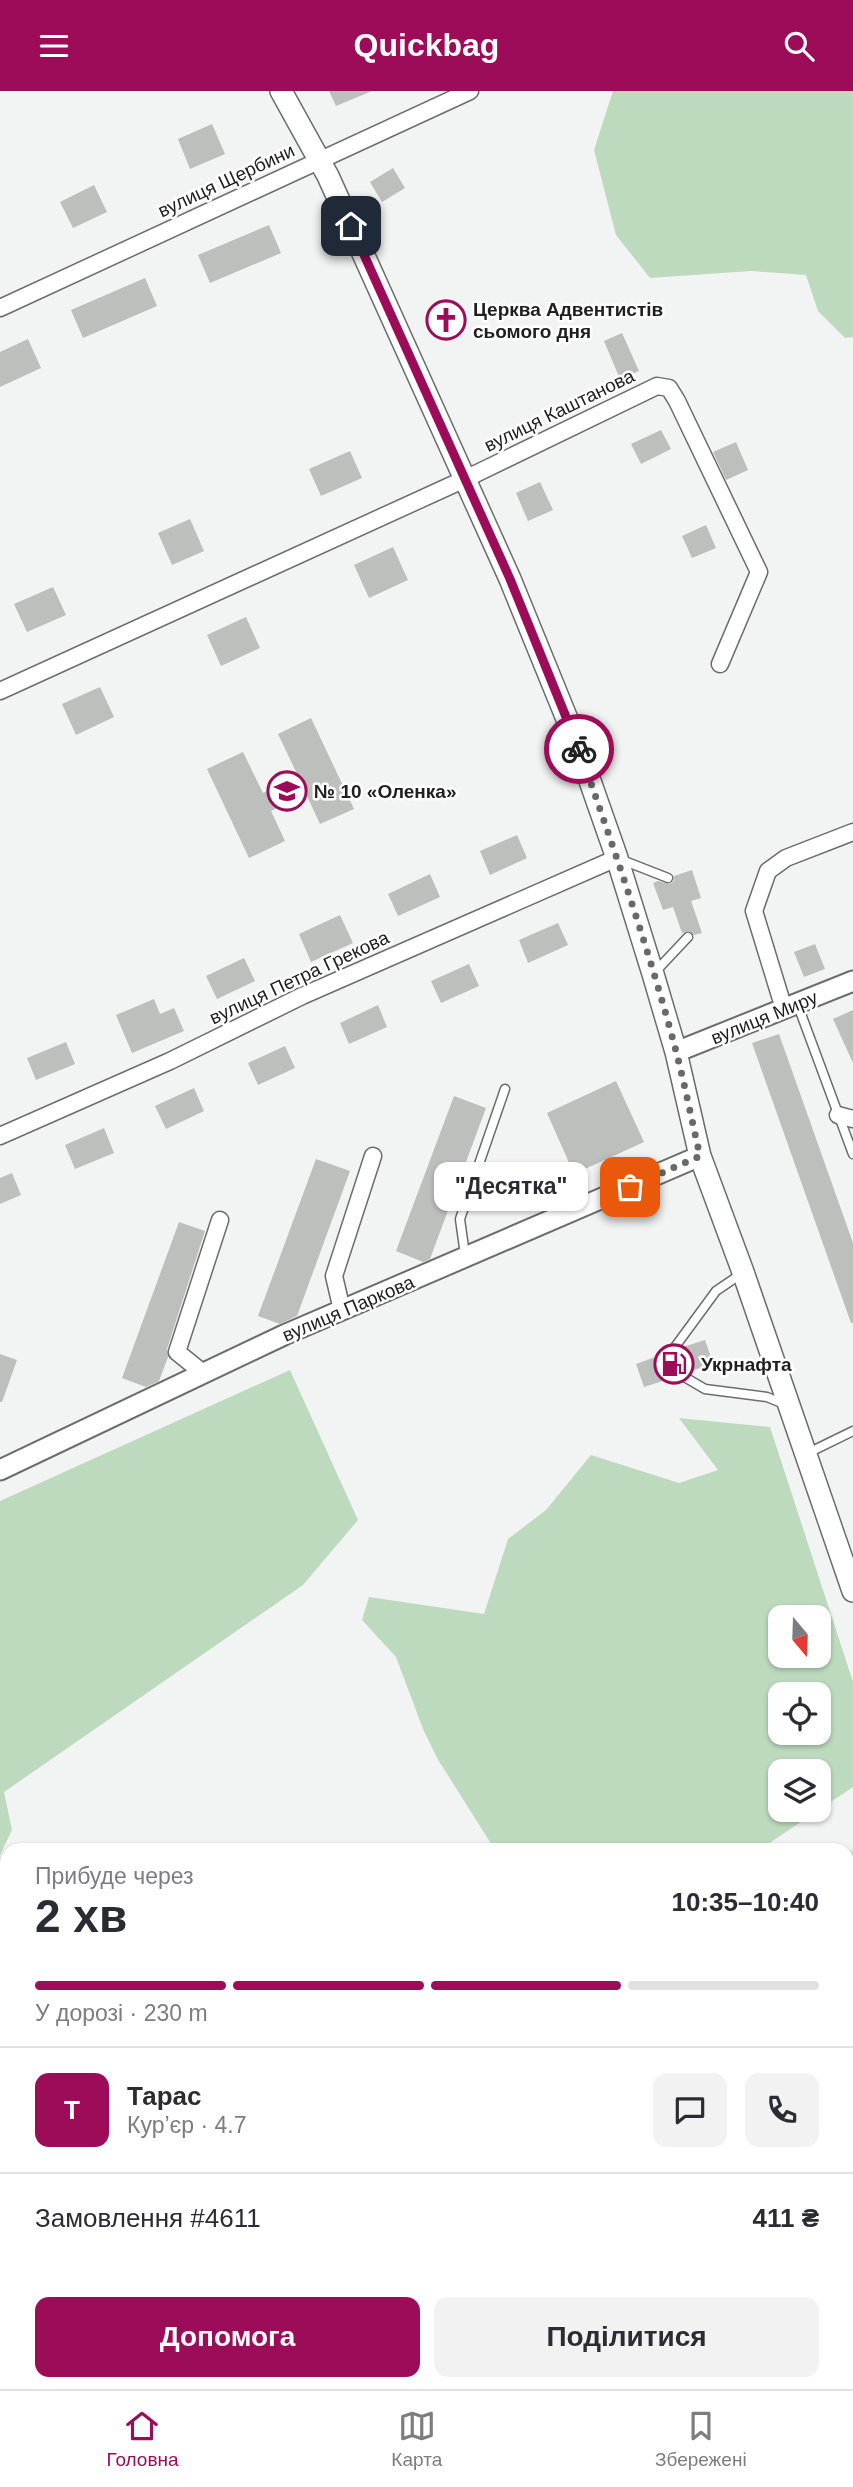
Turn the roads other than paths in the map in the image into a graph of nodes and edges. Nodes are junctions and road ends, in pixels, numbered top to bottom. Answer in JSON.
{"nodes":[{"id":1,"x":281,"y":91,"type":"edge"},
{"id":2,"x":470,"y":91,"type":"edge"},
{"id":3,"x":319,"y":159,"type":"junction"},
{"id":4,"x":0,"y":308,"type":"edge"},
{"id":5,"x":465,"y":479,"type":"junction"},
{"id":6,"x":720,"y":664,"type":"dead end"},
{"id":7,"x":0,"y":691,"type":"edge"},
{"id":8,"x":853,"y":832,"type":"edge"},
{"id":9,"x":617,"y":858,"type":"junction"},
{"id":10,"x":668,"y":878,"type":"dead end"},
{"id":11,"x":688,"y":937,"type":"dead end"},
{"id":12,"x":653,"y":975,"type":"junction"},
{"id":13,"x":853,"y":981,"type":"edge"},
{"id":14,"x":791,"y":1006,"type":"junction"},
{"id":15,"x":676,"y":1052,"type":"junction"},
{"id":16,"x":505,"y":1089,"type":"dead end"},
{"id":17,"x":846,"y":1117,"type":"edge"},
{"id":18,"x":0,"y":1136,"type":"edge"},
{"id":19,"x":853,"y":1154,"type":"edge"},
{"id":20,"x":373,"y":1156,"type":"dead end"},
{"id":21,"x":700,"y":1156,"type":"junction"},
{"id":22,"x":220,"y":1220,"type":"dead end"},
{"id":23,"x":465,"y":1258,"type":"junction"},
{"id":24,"x":743,"y":1272,"type":"junction"},
{"id":25,"x":342,"y":1310,"type":"junction"},
{"id":26,"x":672,"y":1350,"type":"dead end"},
{"id":27,"x":203,"y":1373,"type":"junction"},
{"id":28,"x":681,"y":1374,"type":"dead end"},
{"id":29,"x":790,"y":1407,"type":"junction"},
{"id":30,"x":853,"y":1431,"type":"edge"},
{"id":31,"x":806,"y":1454,"type":"junction"},
{"id":32,"x":0,"y":1470,"type":"edge"},
{"id":33,"x":853,"y":1591,"type":"edge"}],
"edges":[{"from":1,"to":3,"type":"main road"},
{"from":2,"to":3,"type":"street","name":"вулиця Щербини"},
{"from":3,"to":4,"type":"street","name":"вулиця Щербини"},
{"from":3,"to":5,"type":"main road"},
{"from":5,"to":6,"type":"street","name":"вулиця Каштанова"},
{"from":5,"to":7,"type":"street","name":"вулиця Каштанова"},
{"from":5,"to":9,"type":"main road"},
{"from":8,"to":14,"type":"street"},
{"from":9,"to":10,"type":"lane"},
{"from":9,"to":12,"type":"main road"},
{"from":9,"to":18,"type":"street","name":"вулиця Петра Грекова"},
{"from":11,"to":12,"type":"lane"},
{"from":12,"to":15,"type":"main road"},
{"from":13,"to":14,"type":"street","name":"вулиця Миру"},
{"from":14,"to":15,"type":"street","name":"вулиця Миру"},
{"from":14,"to":17,"type":"lane"},
{"from":15,"to":21,"type":"main road"},
{"from":16,"to":23,"type":"lane"},
{"from":17,"to":19,"type":"lane"},
{"from":20,"to":25,"type":"street"},
{"from":21,"to":23,"type":"street","name":"вулиця Паркова"},
{"from":21,"to":24,"type":"main road"},
{"from":22,"to":27,"type":"street"},
{"from":23,"to":25,"type":"street","name":"вулиця Паркова"},
{"from":24,"to":26,"type":"lane"},
{"from":24,"to":29,"type":"main road"},
{"from":25,"to":27,"type":"street","name":"вулиця Паркова"},
{"from":27,"to":32,"type":"street","name":"вулиця Паркова"},
{"from":28,"to":29,"type":"lane"},
{"from":29,"to":31,"type":"main road"},
{"from":30,"to":31,"type":"lane"},
{"from":31,"to":33,"type":"main road"}]}
